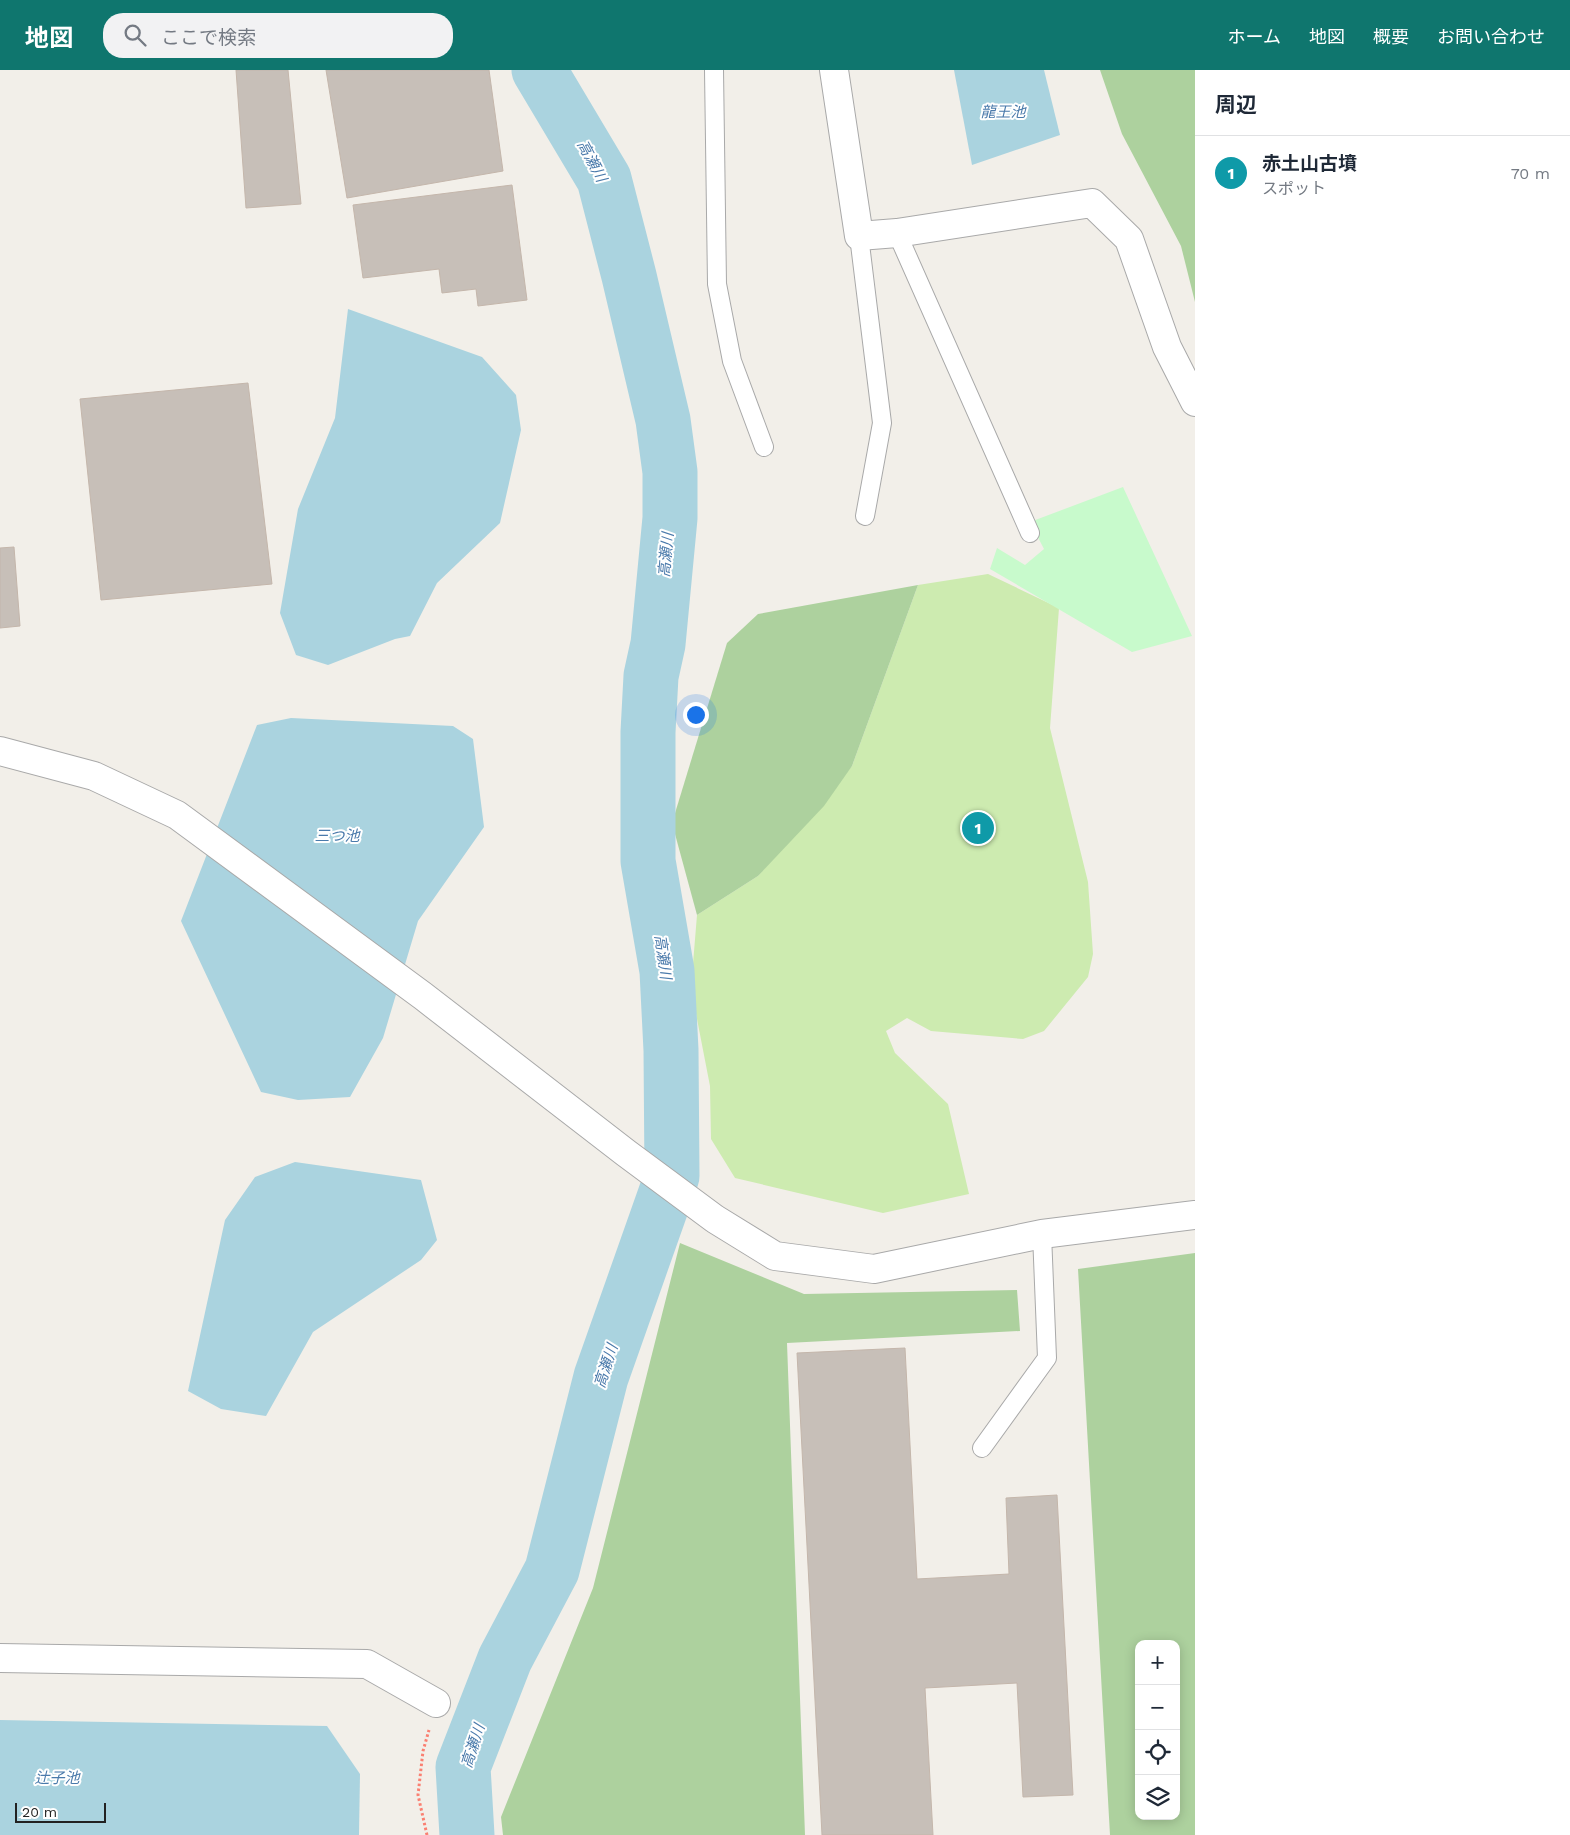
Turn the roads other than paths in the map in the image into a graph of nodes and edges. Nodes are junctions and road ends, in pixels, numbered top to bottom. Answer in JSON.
{"nodes":[{"id":1,"x":714,"y":70,"type":"edge"},
{"id":2,"x":834,"y":70,"type":"edge"},
{"id":3,"x":897,"y":233,"type":"junction"},
{"id":4,"x":859,"y":236,"type":"junction"},
{"id":5,"x":1195,"y":402,"type":"edge"},
{"id":6,"x":764,"y":447,"type":"dead end"},
{"id":7,"x":865,"y":516,"type":"dead end"},
{"id":8,"x":1030,"y":533,"type":"dead end"},
{"id":9,"x":0,"y":751,"type":"edge"},
{"id":10,"x":1195,"y":1216,"type":"edge"},
{"id":11,"x":1042,"y":1234,"type":"junction"},
{"id":12,"x":982,"y":1448,"type":"dead end"},
{"id":13,"x":0,"y":1658,"type":"edge"},
{"id":14,"x":436,"y":1703,"type":"road end"}],
"edges":[{"from":1,"to":6,"type":"lane"},
{"from":2,"to":4,"type":"street"},
{"from":3,"to":4,"type":"street"},
{"from":3,"to":5,"type":"street"},
{"from":3,"to":8,"type":"lane"},
{"from":4,"to":7,"type":"lane"},
{"from":9,"to":11,"type":"street"},
{"from":10,"to":11,"type":"street"},
{"from":11,"to":12,"type":"lane"},
{"from":13,"to":14,"type":"street"}]}
